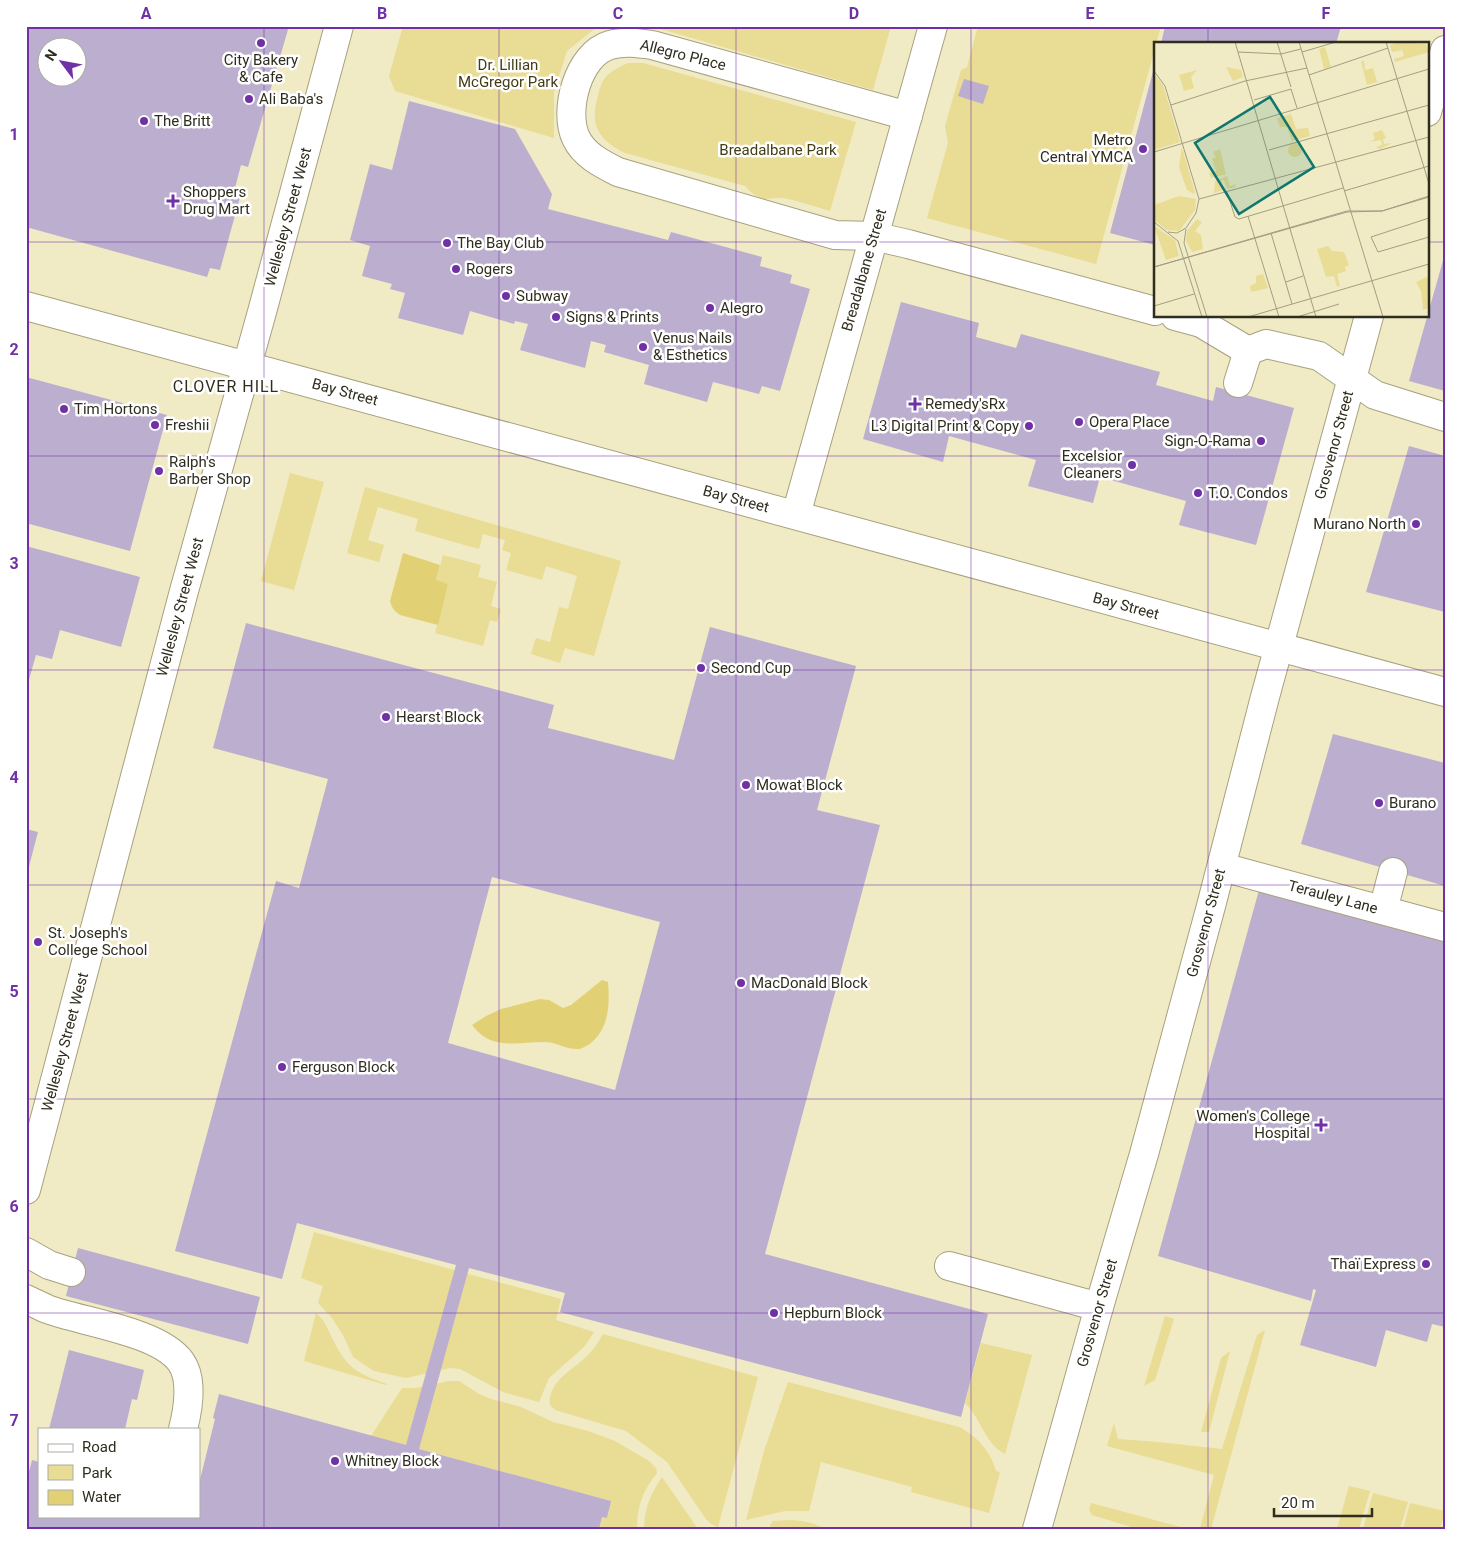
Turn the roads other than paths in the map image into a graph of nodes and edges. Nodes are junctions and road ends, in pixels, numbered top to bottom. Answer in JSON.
{"nodes":[{"id":1,"x":339,"y":26,"type":"edge"},
{"id":2,"x":933,"y":26,"type":"edge"},
{"id":3,"x":1445,"y":50,"type":"edge"},
{"id":4,"x":1428,"y":109,"type":"edge"},
{"id":5,"x":908,"y":116,"type":"junction"},
{"id":6,"x":873,"y":236,"type":"junction"},
{"id":7,"x":26,"y":306,"type":"edge"},
{"id":8,"x":1154,"y":311,"type":"edge"},
{"id":9,"x":1182,"y":318,"type":"edge"},
{"id":10,"x":1369,"y":318,"type":"edge"},
{"id":11,"x":1248,"y":351,"type":"junction"},
{"id":12,"x":247,"y":366,"type":"junction"},
{"id":13,"x":1352,"y":378,"type":"junction"},
{"id":14,"x":1238,"y":384,"type":"dead end"},
{"id":15,"x":1445,"y":417,"type":"edge"},
{"id":16,"x":796,"y":515,"type":"junction"},
{"id":17,"x":1279,"y":647,"type":"junction"},
{"id":18,"x":1445,"y":692,"type":"edge"},
{"id":19,"x":1222,"y":867,"type":"junction"},
{"id":20,"x":1393,"y":872,"type":"dead end"},
{"id":21,"x":1383,"y":910,"type":"junction"},
{"id":22,"x":1445,"y":927,"type":"edge"},
{"id":23,"x":26,"y":1190,"type":"edge"},
{"id":24,"x":26,"y":1252,"type":"edge"},
{"id":25,"x":949,"y":1266,"type":"dead end"},
{"id":26,"x":71,"y":1272,"type":"dead end"},
{"id":27,"x":26,"y":1298,"type":"edge"},
{"id":28,"x":1099,"y":1307,"type":"junction"},
{"id":29,"x":183,"y":1428,"type":"edge"},
{"id":30,"x":1038,"y":1529,"type":"edge"}],
"edges":[{"from":1,"to":12,"type":"street","name":"Wellesley Street West"},
{"from":2,"to":5,"type":"street","name":"Breadalbane Street"},
{"from":3,"to":4,"type":"street"},
{"from":5,"to":6,"type":"street","name":"Breadalbane Street"},
{"from":5,"to":6,"type":"street","name":"Allegro Place"},
{"from":6,"to":8,"type":"street","name":"Allegro Place"},
{"from":6,"to":16,"type":"street","name":"Breadalbane Street"},
{"from":7,"to":12,"type":"street","name":"Bay Street"},
{"from":9,"to":11,"type":"street"},
{"from":10,"to":13,"type":"street","name":"Grosvenor Street"},
{"from":11,"to":13,"type":"street"},
{"from":11,"to":14,"type":"street"},
{"from":12,"to":16,"type":"street","name":"Bay Street"},
{"from":12,"to":23,"type":"street","name":"Wellesley Street West"},
{"from":13,"to":15,"type":"street"},
{"from":13,"to":17,"type":"street","name":"Grosvenor Street"},
{"from":16,"to":17,"type":"street","name":"Bay Street"},
{"from":17,"to":18,"type":"street","name":"Bay Street"},
{"from":17,"to":19,"type":"street","name":"Grosvenor Street"},
{"from":19,"to":21,"type":"street","name":"Terauley Lane"},
{"from":19,"to":28,"type":"street","name":"Grosvenor Street"},
{"from":20,"to":21,"type":"street"},
{"from":21,"to":22,"type":"street","name":"Terauley Lane"},
{"from":24,"to":26,"type":"street"},
{"from":25,"to":28,"type":"street"},
{"from":27,"to":29,"type":"street"},
{"from":28,"to":30,"type":"street","name":"Grosvenor Street"}]}
